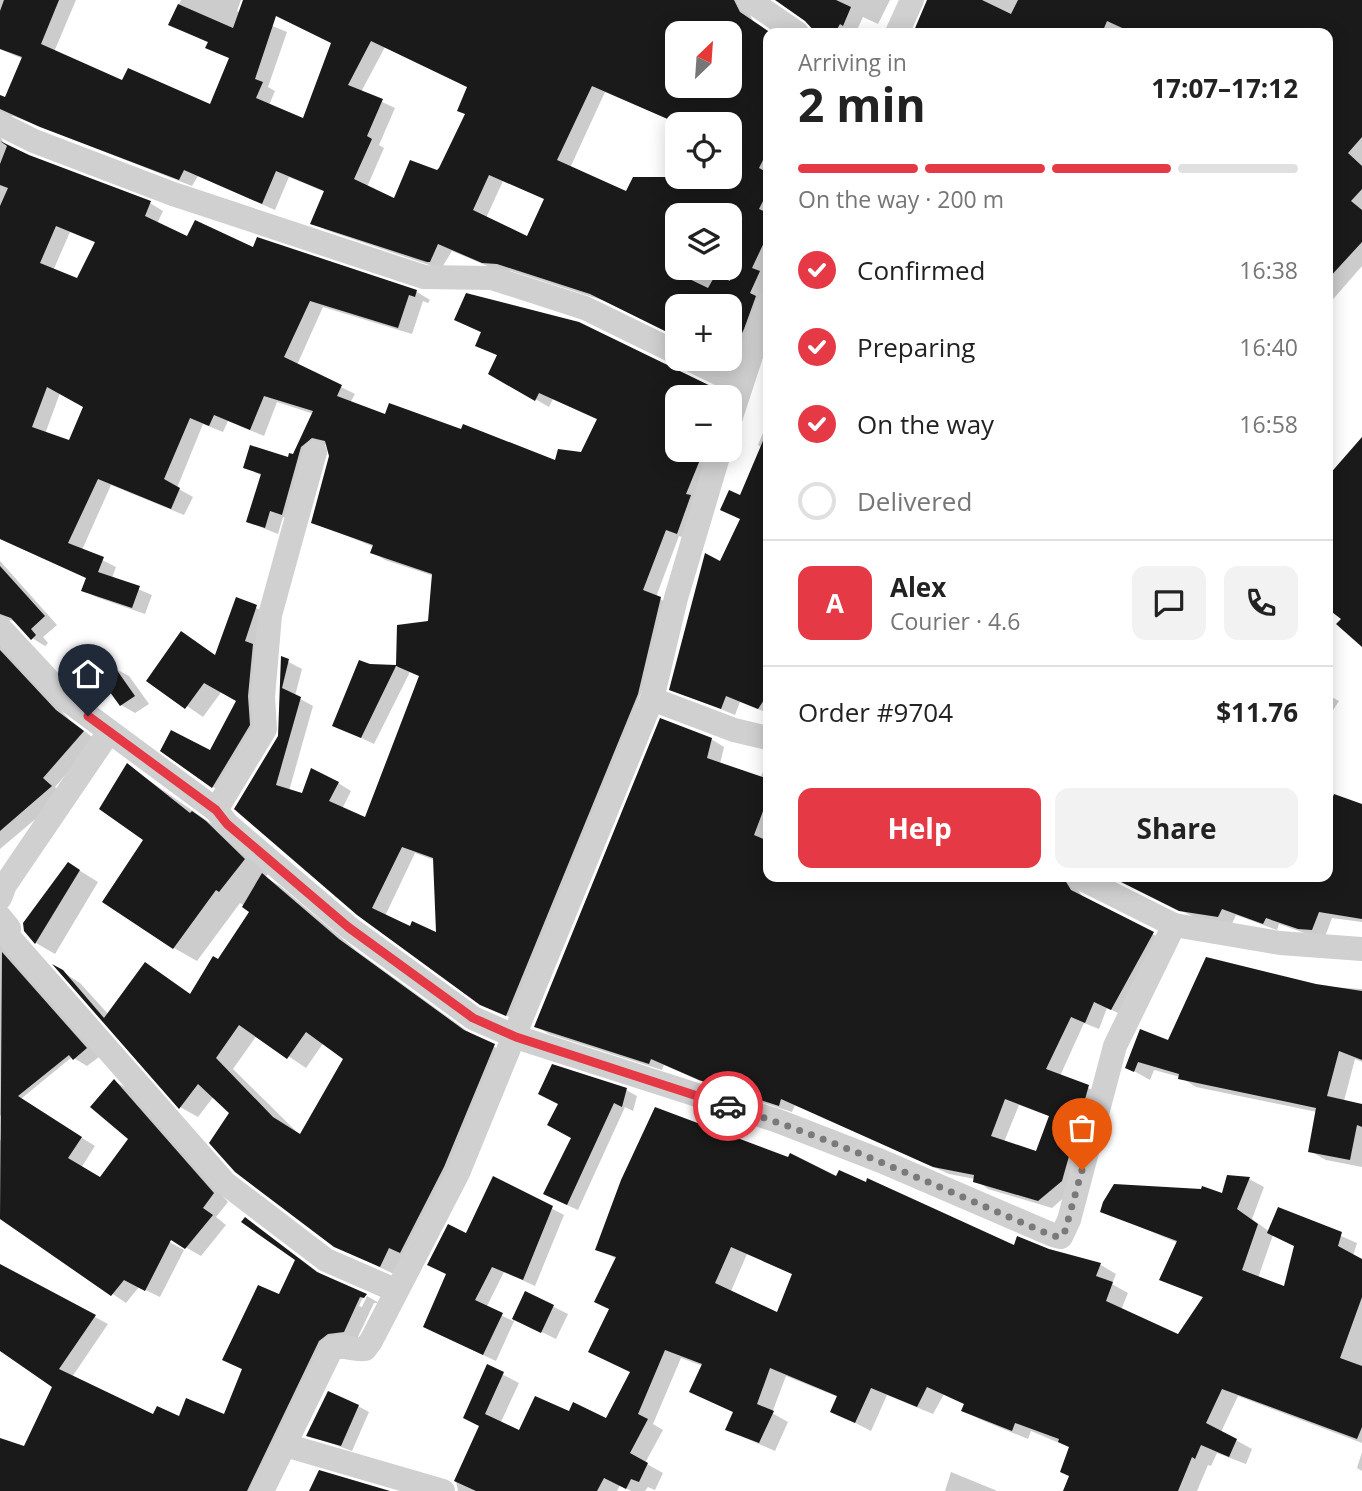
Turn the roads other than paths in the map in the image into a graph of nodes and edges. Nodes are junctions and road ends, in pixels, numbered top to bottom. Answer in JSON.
{"nodes":[{"id":1,"x":749,"y":0,"type":"edge"},
{"id":2,"x":912,"y":0,"type":"edge"},
{"id":3,"x":790,"y":28,"type":"edge"},
{"id":4,"x":899,"y":28,"type":"edge"},
{"id":5,"x":0,"y":124,"type":"edge"},
{"id":6,"x":763,"y":319,"type":"edge"},
{"id":7,"x":665,"y":347,"type":"edge"},
{"id":8,"x":749,"y":360,"type":"junction"},
{"id":9,"x":713,"y":371,"type":"edge"},
{"id":10,"x":741,"y":385,"type":"edge"},
{"id":11,"x":315,"y":452,"type":"dead end"},
{"id":12,"x":716,"y":462,"type":"edge"},
{"id":13,"x":0,"y":628,"type":"edge"},
{"id":14,"x":652,"y":699,"type":"junction"},
{"id":15,"x":109,"y":732,"type":"junction"},
{"id":16,"x":763,"y":737,"type":"edge"},
{"id":17,"x":216,"y":810,"type":"junction"},
{"id":18,"x":1088,"y":882,"type":"edge"},
{"id":19,"x":0,"y":898,"type":"edge"},
{"id":20,"x":0,"y":916,"type":"edge"},
{"id":21,"x":1174,"y":925,"type":"junction"},
{"id":22,"x":1362,"y":949,"type":"edge"},
{"id":23,"x":516,"y":1037,"type":"junction"},
{"id":24,"x":395,"y":1290,"type":"junction"},
{"id":25,"x":285,"y":1445,"type":"junction"},
{"id":26,"x":262,"y":1491,"type":"edge"},
{"id":27,"x":443,"y":1491,"type":"edge"}],
"edges":[{"from":1,"to":3,"type":"street"},
{"from":2,"to":4,"type":"street"},
{"from":5,"to":7,"type":"street"},
{"from":6,"to":8,"type":"street"},
{"from":8,"to":9,"type":"street"},
{"from":8,"to":10,"type":"street"},
{"from":11,"to":17,"type":"street"},
{"from":12,"to":14,"type":"street"},
{"from":13,"to":15,"type":"street"},
{"from":14,"to":16,"type":"street"},
{"from":14,"to":23,"type":"street"},
{"from":15,"to":17,"type":"street"},
{"from":15,"to":19,"type":"street"},
{"from":17,"to":23,"type":"street"},
{"from":18,"to":21,"type":"street"},
{"from":20,"to":24,"type":"street"},
{"from":21,"to":22,"type":"street"},
{"from":21,"to":23,"type":"street"},
{"from":23,"to":24,"type":"street"},
{"from":24,"to":25,"type":"street"},
{"from":25,"to":26,"type":"street"},
{"from":25,"to":27,"type":"street"}]}
